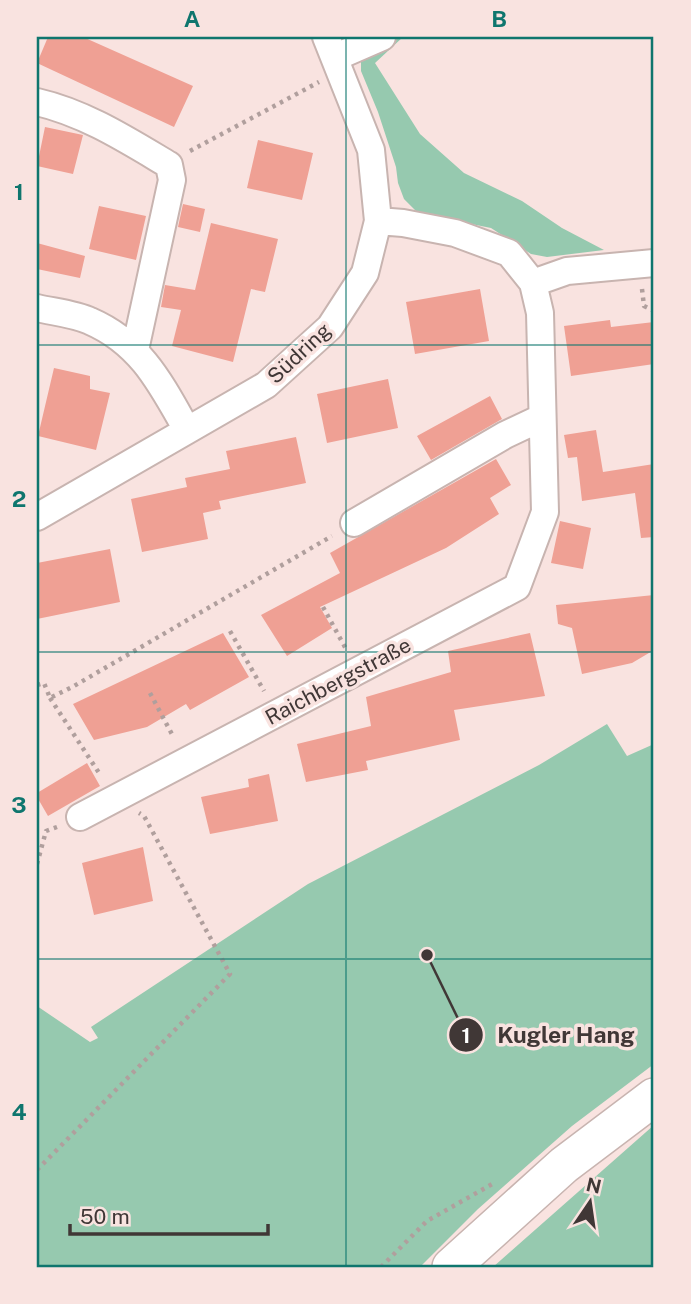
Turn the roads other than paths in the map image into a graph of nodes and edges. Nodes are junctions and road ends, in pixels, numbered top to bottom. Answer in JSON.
{"nodes":[{"id":1,"x":382,"y":37,"type":"edge"},
{"id":2,"x":334,"y":55,"type":"edge"},
{"id":3,"x":37,"y":102,"type":"edge"},
{"id":4,"x":378,"y":220,"type":"junction"},
{"id":5,"x":654,"y":263,"type":"edge"},
{"id":6,"x":533,"y":283,"type":"junction"},
{"id":7,"x":37,"y":308,"type":"edge"},
{"id":8,"x":135,"y":350,"type":"junction"},
{"id":9,"x":541,"y":418,"type":"junction"},
{"id":10,"x":187,"y":430,"type":"junction"},
{"id":11,"x":37,"y":517,"type":"edge"},
{"id":12,"x":354,"y":523,"type":"road end"},
{"id":13,"x":80,"y":817,"type":"road end"},
{"id":14,"x":654,"y":1097,"type":"edge"},
{"id":15,"x":451,"y":1267,"type":"edge"}],
"edges":[{"from":1,"to":2,"type":"street"},
{"from":2,"to":4,"type":"street","name":"Südring"},
{"from":3,"to":8,"type":"street"},
{"from":4,"to":6,"type":"street"},
{"from":4,"to":10,"type":"street","name":"Südring"},
{"from":5,"to":6,"type":"street"},
{"from":6,"to":9,"type":"street","name":"Raichbergstraße"},
{"from":7,"to":8,"type":"street"},
{"from":8,"to":10,"type":"street"},
{"from":9,"to":12,"type":"street"},
{"from":9,"to":13,"type":"street","name":"Raichbergstraße"},
{"from":10,"to":11,"type":"street","name":"Südring"},
{"from":14,"to":15,"type":"street"}]}
